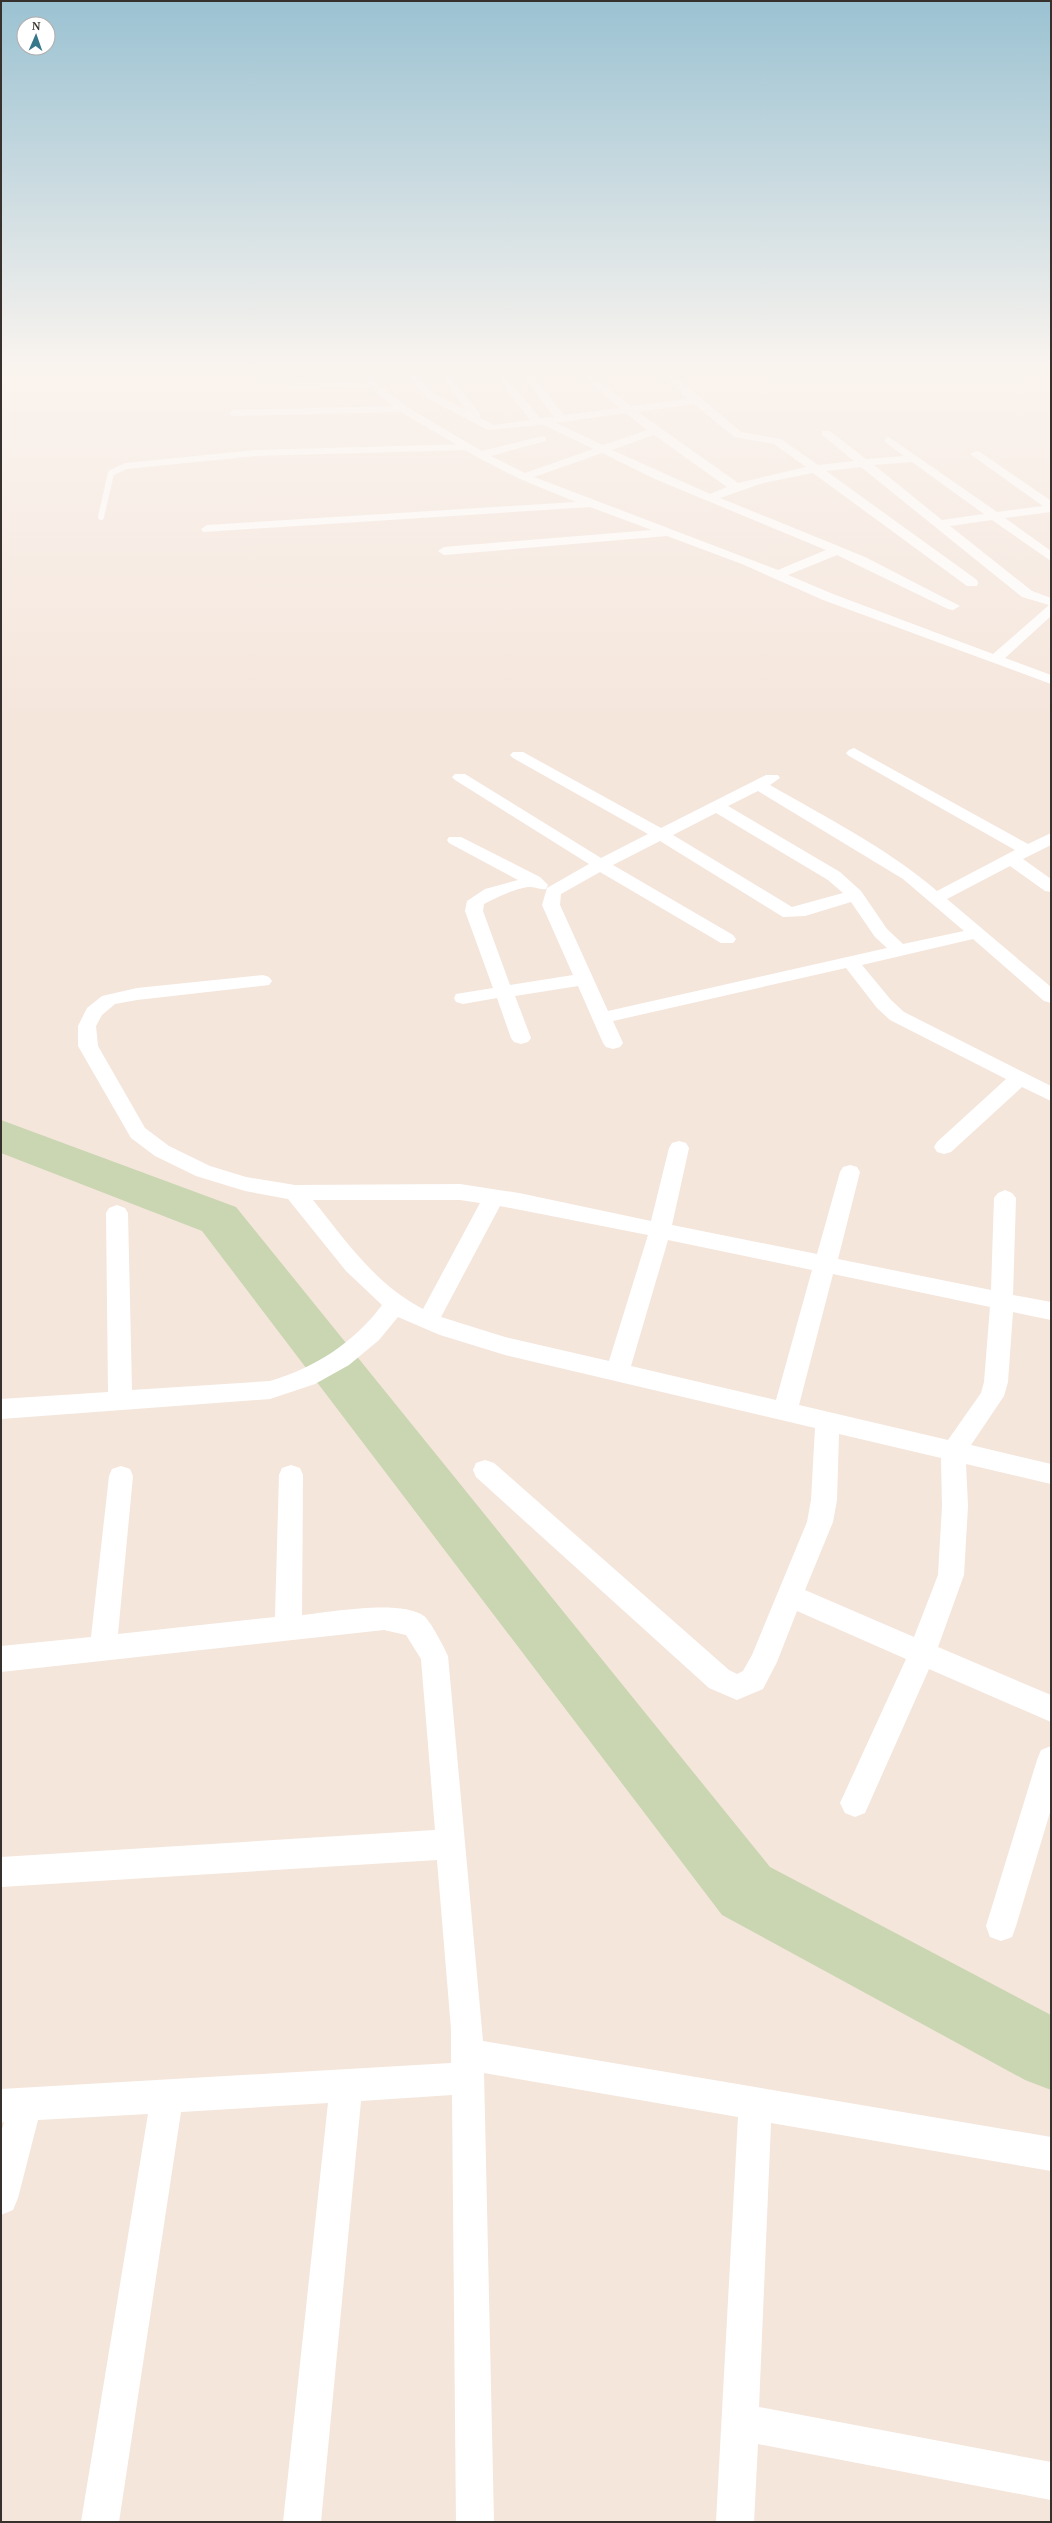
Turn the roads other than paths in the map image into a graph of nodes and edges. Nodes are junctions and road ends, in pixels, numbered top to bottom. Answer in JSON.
{"nodes":[{"id":1,"x":109,"y":484,"type":"edge"},
{"id":2,"x":541,"y":484,"type":"edge"},
{"id":3,"x":678,"y":484,"type":"edge"},
{"id":4,"x":724,"y":484,"type":"edge"},
{"id":5,"x":753,"y":484,"type":"edge"},
{"id":6,"x":835,"y":484,"type":"edge"},
{"id":7,"x":887,"y":484,"type":"edge"},
{"id":8,"x":951,"y":484,"type":"edge"},
{"id":9,"x":1018,"y":484,"type":"edge"},
{"id":10,"x":731,"y":489,"type":"junction"},
{"id":11,"x":710,"y":498,"type":"junction"},
{"id":12,"x":593,"y":504,"type":"junction"},
{"id":13,"x":1051,"y":507,"type":"edge"},
{"id":14,"x":997,"y":516,"type":"junction"},
{"id":15,"x":101,"y":517,"type":"dead end"},
{"id":16,"x":773,"y":524,"type":"junction"},
{"id":17,"x":938,"y":524,"type":"junction"},
{"id":18,"x":207,"y":529,"type":"dead end"},
{"id":19,"x":670,"y":533,"type":"junction"},
{"id":20,"x":837,"y":550,"type":"junction"},
{"id":21,"x":444,"y":551,"type":"dead end"},
{"id":22,"x":1051,"y":557,"type":"edge"},
{"id":23,"x":776,"y":575,"type":"junction"},
{"id":24,"x":972,"y":583,"type":"dead end"},
{"id":25,"x":953,"y":606,"type":"dead end"},
{"id":26,"x":1050,"y":609,"type":"edge"},
{"id":27,"x":997,"y":658,"type":"junction"},
{"id":28,"x":1051,"y":680,"type":"edge"},
{"id":29,"x":854,"y":753,"type":"dead end"},
{"id":30,"x":518,"y":755,"type":"dead end"},
{"id":31,"x":460,"y":777,"type":"dead end"},
{"id":32,"x":716,"y":806,"type":"junction"},
{"id":33,"x":660,"y":834,"type":"junction"},
{"id":34,"x":1051,"y":838,"type":"edge"},
{"id":35,"x":456,"y":840,"type":"dead end"},
{"id":36,"x":1027,"y":850,"type":"junction"},
{"id":37,"x":1011,"y":859,"type":"junction"},
{"id":38,"x":601,"y":865,"type":"junction"},
{"id":39,"x":534,"y":881,"type":"junction"},
{"id":40,"x":1051,"y":887,"type":"edge"},
{"id":41,"x":553,"y":892,"type":"junction"},
{"id":42,"x":855,"y":895,"type":"junction"},
{"id":43,"x":936,"y":898,"type":"junction"},
{"id":44,"x":978,"y":933,"type":"junction"},
{"id":45,"x":727,"y":939,"type":"dead end"},
{"id":46,"x":901,"y":952,"type":"junction"},
{"id":47,"x":851,"y":963,"type":"junction"},
{"id":48,"x":584,"y":979,"type":"junction"},
{"id":49,"x":263,"y":982,"type":"dead end"},
{"id":50,"x":504,"y":991,"type":"junction"},
{"id":51,"x":1051,"y":997,"type":"edge"},
{"id":52,"x":462,"y":998,"type":"dead end"},
{"id":53,"x":601,"y":1018,"type":"junction"},
{"id":54,"x":521,"y":1038,"type":"dead end"},
{"id":55,"x":612,"y":1043,"type":"dead end"},
{"id":56,"x":1021,"y":1077,"type":"junction"},
{"id":57,"x":1051,"y":1094,"type":"edge"},
{"id":58,"x":944,"y":1147,"type":"dead end"},
{"id":59,"x":679,"y":1148,"type":"dead end"},
{"id":60,"x":850,"y":1172,"type":"dead end"},
{"id":61,"x":295,"y":1193,"type":"junction"},
{"id":62,"x":494,"y":1197,"type":"junction"},
{"id":63,"x":1005,"y":1198,"type":"dead end"},
{"id":64,"x":117,"y":1213,"type":"dead end"},
{"id":65,"x":660,"y":1230,"type":"junction"},
{"id":66,"x":824,"y":1264,"type":"junction"},
{"id":67,"x":1002,"y":1301,"type":"junction"},
{"id":68,"x":395,"y":1304,"type":"junction"},
{"id":69,"x":1051,"y":1312,"type":"edge"},
{"id":70,"x":428,"y":1321,"type":"junction"},
{"id":71,"x":617,"y":1373,"type":"junction"},
{"id":72,"x":120,"y":1401,"type":"junction"},
{"id":73,"x":1,"y":1409,"type":"edge"},
{"id":74,"x":785,"y":1412,"type":"junction"},
{"id":75,"x":827,"y":1422,"type":"junction"},
{"id":76,"x":953,"y":1452,"type":"junction"},
{"id":77,"x":485,"y":1470,"type":"dead end"},
{"id":78,"x":1051,"y":1474,"type":"edge"},
{"id":79,"x":291,"y":1475,"type":"dead end"},
{"id":80,"x":121,"y":1476,"type":"dead end"},
{"id":81,"x":790,"y":1596,"type":"junction"},
{"id":82,"x":288,"y":1628,"type":"junction"},
{"id":83,"x":103,"y":1648,"type":"junction"},
{"id":84,"x":922,"y":1653,"type":"junction"},
{"id":85,"x":1,"y":1659,"type":"edge"},
{"id":86,"x":1051,"y":1709,"type":"edge"},
{"id":87,"x":1051,"y":1760,"type":"edge"},
{"id":88,"x":855,"y":1803,"type":"dead end"},
{"id":89,"x":451,"y":1844,"type":"junction"},
{"id":90,"x":1,"y":1872,"type":"edge"},
{"id":91,"x":1001,"y":1926,"type":"dead end"},
{"id":92,"x":468,"y":2066,"type":"junction"},
{"id":93,"x":346,"y":2085,"type":"junction"},
{"id":94,"x":167,"y":2096,"type":"junction"},
{"id":95,"x":755,"y":2104,"type":"junction"},
{"id":96,"x":13,"y":2105,"type":"edge"},
{"id":97,"x":1051,"y":2154,"type":"edge"},
{"id":98,"x":1,"y":2198,"type":"edge"},
{"id":99,"x":742,"y":2422,"type":"junction"},
{"id":100,"x":1051,"y":2481,"type":"edge"},
{"id":101,"x":100,"y":2522,"type":"edge"},
{"id":102,"x":302,"y":2522,"type":"edge"},
{"id":103,"x":475,"y":2522,"type":"edge"},
{"id":104,"x":736,"y":2522,"type":"edge"}],
"edges":[{"from":1,"to":15,"type":"lane"},
{"from":2,"to":12,"type":"street"},
{"from":3,"to":11,"type":"street"},
{"from":4,"to":10,"type":"street"},
{"from":5,"to":10,"type":"street"},
{"from":6,"to":24,"type":"street"},
{"from":7,"to":17,"type":"street"},
{"from":8,"to":14,"type":"street"},
{"from":9,"to":13,"type":"street"},
{"from":10,"to":11,"type":"street"},
{"from":10,"to":16,"type":"street"},
{"from":11,"to":16,"type":"street"},
{"from":12,"to":18,"type":"street"},
{"from":12,"to":19,"type":"street"},
{"from":13,"to":14,"type":"street"},
{"from":14,"to":17,"type":"street"},
{"from":14,"to":22,"type":"street"},
{"from":16,"to":20,"type":"street"},
{"from":17,"to":26,"type":"street"},
{"from":19,"to":21,"type":"street"},
{"from":19,"to":23,"type":"street"},
{"from":20,"to":23,"type":"street"},
{"from":20,"to":25,"type":"street"},
{"from":23,"to":27,"type":"street"},
{"from":26,"to":27,"type":"street"},
{"from":27,"to":28,"type":"street"},
{"from":29,"to":36,"type":"street"},
{"from":30,"to":33,"type":"street"},
{"from":31,"to":38,"type":"street"},
{"from":32,"to":33,"type":"street"},
{"from":32,"to":42,"type":"street"},
{"from":32,"to":43,"type":"street"},
{"from":33,"to":38,"type":"street"},
{"from":33,"to":42,"type":"street"},
{"from":34,"to":36,"type":"street"},
{"from":35,"to":39,"type":"street"},
{"from":36,"to":37,"type":"street"},
{"from":37,"to":40,"type":"street"},
{"from":37,"to":43,"type":"street"},
{"from":38,"to":41,"type":"street"},
{"from":38,"to":45,"type":"street"},
{"from":39,"to":41,"type":"street"},
{"from":39,"to":50,"type":"street"},
{"from":41,"to":48,"type":"street"},
{"from":42,"to":46,"type":"street"},
{"from":43,"to":44,"type":"street"},
{"from":44,"to":46,"type":"street"},
{"from":44,"to":51,"type":"street"},
{"from":46,"to":47,"type":"street"},
{"from":47,"to":53,"type":"street"},
{"from":47,"to":56,"type":"street"},
{"from":48,"to":50,"type":"street"},
{"from":48,"to":53,"type":"street"},
{"from":49,"to":61,"type":"street"},
{"from":50,"to":52,"type":"street"},
{"from":50,"to":54,"type":"street"},
{"from":53,"to":55,"type":"street"},
{"from":56,"to":57,"type":"street"},
{"from":56,"to":58,"type":"street"},
{"from":59,"to":65,"type":"street"},
{"from":60,"to":66,"type":"street"},
{"from":61,"to":62,"type":"street"},
{"from":61,"to":68,"type":"street"},
{"from":62,"to":65,"type":"street"},
{"from":62,"to":70,"type":"street"},
{"from":63,"to":67,"type":"street"},
{"from":64,"to":72,"type":"street"},
{"from":65,"to":66,"type":"street"},
{"from":65,"to":71,"type":"street"},
{"from":66,"to":67,"type":"street"},
{"from":66,"to":74,"type":"street"},
{"from":67,"to":69,"type":"street"},
{"from":67,"to":76,"type":"street"},
{"from":68,"to":70,"type":"street"},
{"from":68,"to":72,"type":"street"},
{"from":70,"to":71,"type":"street"},
{"from":71,"to":74,"type":"street"},
{"from":72,"to":73,"type":"street"},
{"from":74,"to":75,"type":"street"},
{"from":75,"to":76,"type":"street"},
{"from":75,"to":81,"type":"street"},
{"from":76,"to":78,"type":"street"},
{"from":76,"to":84,"type":"street"},
{"from":77,"to":81,"type":"street"},
{"from":79,"to":82,"type":"street"},
{"from":80,"to":83,"type":"street"},
{"from":81,"to":84,"type":"street"},
{"from":82,"to":83,"type":"street"},
{"from":82,"to":89,"type":"street"},
{"from":83,"to":85,"type":"street"},
{"from":84,"to":86,"type":"street"},
{"from":84,"to":88,"type":"street"},
{"from":87,"to":91,"type":"street"},
{"from":89,"to":90,"type":"street"},
{"from":89,"to":92,"type":"street"},
{"from":92,"to":93,"type":"street"},
{"from":92,"to":95,"type":"street"},
{"from":92,"to":103,"type":"street"},
{"from":93,"to":94,"type":"street"},
{"from":93,"to":102,"type":"street"},
{"from":94,"to":96,"type":"street"},
{"from":94,"to":101,"type":"street"},
{"from":95,"to":97,"type":"street"},
{"from":95,"to":99,"type":"street"},
{"from":96,"to":98,"type":"street"},
{"from":99,"to":100,"type":"street"},
{"from":99,"to":104,"type":"street"}]}
